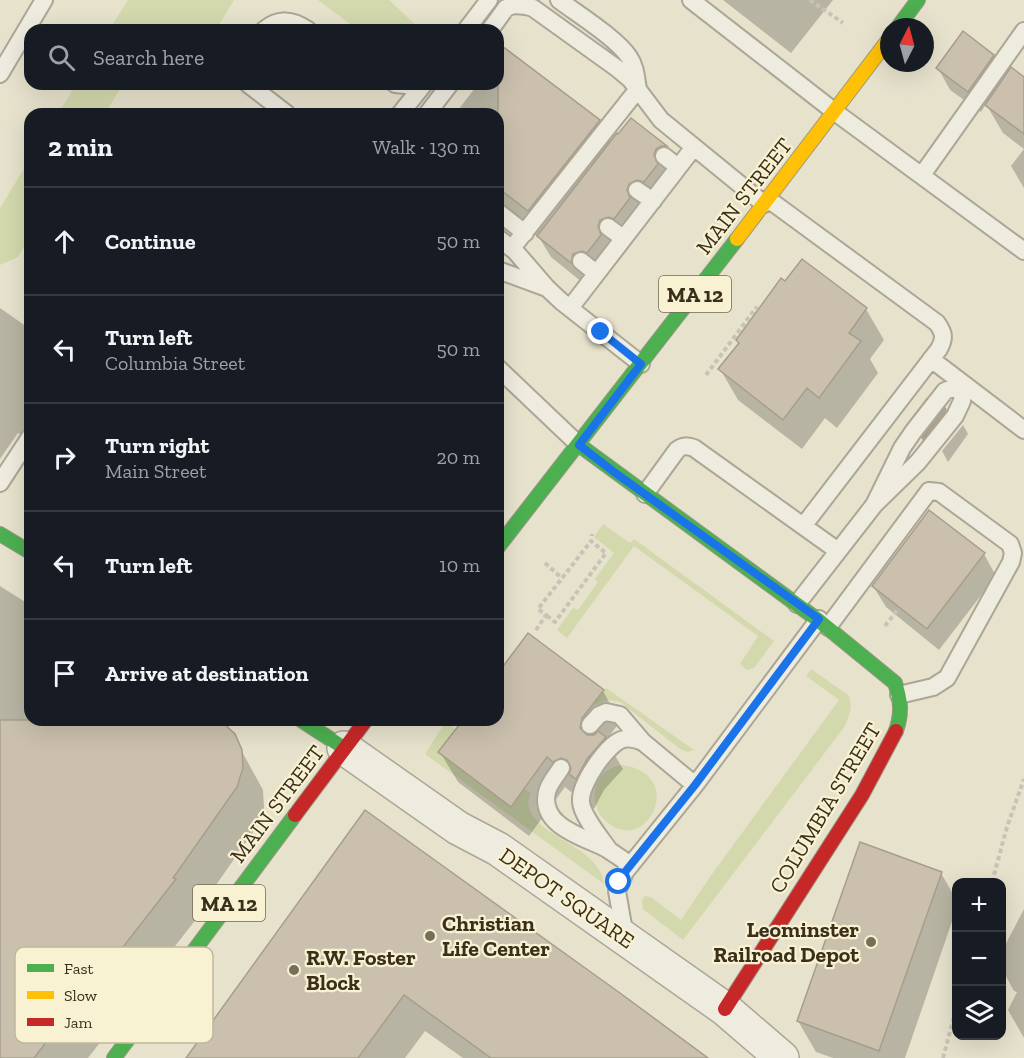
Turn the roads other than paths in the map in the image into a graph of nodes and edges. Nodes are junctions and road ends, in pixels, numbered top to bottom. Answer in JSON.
{"nodes":[{"id":1,"x":44,"y":0,"type":"edge"},
{"id":2,"x":489,"y":0,"type":"edge"},
{"id":3,"x":559,"y":0,"type":"edge"},
{"id":4,"x":692,"y":0,"type":"edge"},
{"id":5,"x":918,"y":0,"type":"edge"},
{"id":6,"x":905,"y":18,"type":"edge"},
{"id":7,"x":30,"y":24,"type":"edge"},
{"id":8,"x":274,"y":24,"type":"edge"},
{"id":9,"x":297,"y":24,"type":"edge"},
{"id":10,"x":471,"y":24,"type":"edge"},
{"id":11,"x":495,"y":24,"type":"edge"},
{"id":12,"x":1024,"y":31,"type":"edge"},
{"id":13,"x":24,"y":34,"type":"edge"},
{"id":14,"x":880,"y":51,"type":"edge"},
{"id":15,"x":0,"y":75,"type":"edge"},
{"id":16,"x":638,"y":89,"type":"junction"},
{"id":17,"x":256,"y":90,"type":"edge"},
{"id":18,"x":419,"y":90,"type":"edge"},
{"id":19,"x":445,"y":90,"type":"edge"},
{"id":20,"x":279,"y":108,"type":"edge"},
{"id":21,"x":405,"y":108,"type":"edge"},
{"id":22,"x":432,"y":108,"type":"edge"},
{"id":23,"x":835,"y":112,"type":"junction"},
{"id":24,"x":694,"y":147,"type":"junction"},
{"id":25,"x":664,"y":156,"type":"dead end"},
{"id":26,"x":678,"y":167,"type":"junction"},
{"id":27,"x":922,"y":176,"type":"junction"},
{"id":28,"x":637,"y":190,"type":"dead end"},
{"id":29,"x":652,"y":201,"type":"junction"},
{"id":30,"x":766,"y":202,"type":"junction"},
{"id":31,"x":504,"y":215,"type":"edge"},
{"id":32,"x":608,"y":227,"type":"dead end"},
{"id":33,"x":533,"y":229,"type":"junction"},
{"id":34,"x":623,"y":238,"type":"junction"},
{"id":35,"x":504,"y":242,"type":"edge"},
{"id":36,"x":512,"y":248,"type":"junction"},
{"id":37,"x":1024,"y":251,"type":"edge"},
{"id":38,"x":580,"y":261,"type":"dead end"},
{"id":39,"x":504,"y":272,"type":"edge"},
{"id":40,"x":596,"y":273,"type":"junction"},
{"id":41,"x":547,"y":288,"type":"junction"},
{"id":42,"x":570,"y":308,"type":"junction"},
{"id":43,"x":931,"y":359,"type":"junction"},
{"id":44,"x":641,"y":364,"type":"junction"},
{"id":45,"x":504,"y":374,"type":"edge"},
{"id":46,"x":963,"y":384,"type":"junction"},
{"id":47,"x":1024,"y":430,"type":"edge"},
{"id":48,"x":579,"y":445,"type":"junction"},
{"id":49,"x":24,"y":446,"type":"edge"},
{"id":50,"x":0,"y":483,"type":"edge"},
{"id":51,"x":645,"y":494,"type":"junction"},
{"id":52,"x":874,"y":505,"type":"junction"},
{"id":53,"x":804,"y":525,"type":"junction"},
{"id":54,"x":0,"y":534,"type":"edge"},
{"id":55,"x":504,"y":539,"type":"edge"},
{"id":56,"x":24,"y":548,"type":"edge"},
{"id":57,"x":838,"y":551,"type":"junction"},
{"id":58,"x":797,"y":604,"type":"junction"},
{"id":59,"x":824,"y":623,"type":"junction"},
{"id":60,"x":899,"y":695,"type":"junction"},
{"id":61,"x":590,"y":725,"type":"dead end"},
{"id":62,"x":310,"y":726,"type":"edge"},
{"id":63,"x":362,"y":726,"type":"edge"},
{"id":64,"x":642,"y":742,"type":"junction"},
{"id":65,"x":345,"y":748,"type":"junction"},
{"id":66,"x":561,"y":768,"type":"dead end"},
{"id":67,"x":695,"y":785,"type":"junction"},
{"id":68,"x":609,"y":850,"type":"junction"},
{"id":69,"x":631,"y":865,"type":"junction"},
{"id":70,"x":626,"y":940,"type":"junction"},
{"id":71,"x":197,"y":947,"type":"edge"},
{"id":72,"x":725,"y":1009,"type":"junction"},
{"id":73,"x":125,"y":1043,"type":"edge"},
{"id":74,"x":114,"y":1058,"type":"edge"},
{"id":75,"x":782,"y":1058,"type":"edge"}],
"edges":[{"from":1,"to":7,"type":"lane"},
{"from":2,"to":10,"type":"lane"},
{"from":3,"to":16,"type":"lane"},
{"from":4,"to":23,"type":"lane"},
{"from":5,"to":6,"type":"main road"},
{"from":8,"to":9,"type":"lane"},
{"from":11,"to":16,"type":"lane"},
{"from":12,"to":27,"type":"lane"},
{"from":13,"to":15,"type":"lane"},
{"from":14,"to":23,"type":"main road","name":"MAIN STREET","number":"MA 12"},
{"from":16,"to":24,"type":"lane"},
{"from":16,"to":33,"type":"lane"},
{"from":17,"to":20,"type":"lane"},
{"from":18,"to":21,"type":"lane"},
{"from":19,"to":22,"type":"lane"},
{"from":23,"to":27,"type":"lane"},
{"from":23,"to":30,"type":"main road","name":"MAIN STREET","number":"MA 12"},
{"from":24,"to":26,"type":"lane"},
{"from":24,"to":30,"type":"lane"},
{"from":25,"to":26,"type":"lane"},
{"from":26,"to":29,"type":"lane"},
{"from":27,"to":37,"type":"lane"},
{"from":28,"to":29,"type":"lane"},
{"from":29,"to":34,"type":"lane"},
{"from":30,"to":43,"type":"lane"},
{"from":30,"to":44,"type":"main road","name":"MAIN STREET","number":"MA 12"},
{"from":31,"to":33,"type":"lane"},
{"from":32,"to":34,"type":"lane"},
{"from":33,"to":36,"type":"lane"},
{"from":34,"to":40,"type":"lane"},
{"from":35,"to":36,"type":"lane"},
{"from":36,"to":41,"type":"lane"},
{"from":38,"to":40,"type":"lane"},
{"from":39,"to":41,"type":"lane"},
{"from":40,"to":42,"type":"lane"},
{"from":41,"to":42,"type":"lane"},
{"from":42,"to":44,"type":"lane"},
{"from":43,"to":46,"type":"lane"},
{"from":43,"to":53,"type":"lane"},
{"from":44,"to":48,"type":"main road","name":"MAIN STREET","number":"MA 12"},
{"from":45,"to":48,"type":"lane"},
{"from":46,"to":47,"type":"lane"},
{"from":46,"to":52,"type":"lane"},
{"from":46,"to":52,"type":"lane"},
{"from":48,"to":51,"type":"main road"},
{"from":48,"to":55,"type":"main road","name":"MAIN STREET","number":"MA 12"},
{"from":49,"to":50,"type":"lane"},
{"from":51,"to":53,"type":"lane"},
{"from":51,"to":58,"type":"main road"},
{"from":52,"to":57,"type":"lane"},
{"from":53,"to":57,"type":"lane"},
{"from":54,"to":56,"type":"main road"},
{"from":57,"to":58,"type":"lane"},
{"from":58,"to":59,"type":"main road"},
{"from":59,"to":60,"type":"main road"},
{"from":59,"to":60,"type":"lane"},
{"from":59,"to":67,"type":"lane"},
{"from":60,"to":72,"type":"main road","name":"COLUMBIA STREET"},
{"from":61,"to":64,"type":"lane"},
{"from":62,"to":65,"type":"main road"},
{"from":63,"to":65,"type":"main road","name":"MAIN STREET","number":"MA 12"},
{"from":64,"to":67,"type":"lane"},
{"from":64,"to":68,"type":"lane"},
{"from":65,"to":70,"type":"street","name":"DEPOT SQUARE"},
{"from":65,"to":71,"type":"main road","name":"MAIN STREET","number":"MA 12"},
{"from":66,"to":68,"type":"lane"},
{"from":67,"to":69,"type":"lane"},
{"from":68,"to":69,"type":"lane"},
{"from":69,"to":70,"type":"lane"},
{"from":70,"to":72,"type":"street","name":"DEPOT SQUARE"},
{"from":72,"to":75,"type":"street","name":"DEPOT SQUARE"},
{"from":73,"to":74,"type":"main road","name":"MAIN STREET","number":"MA 12"}]}
